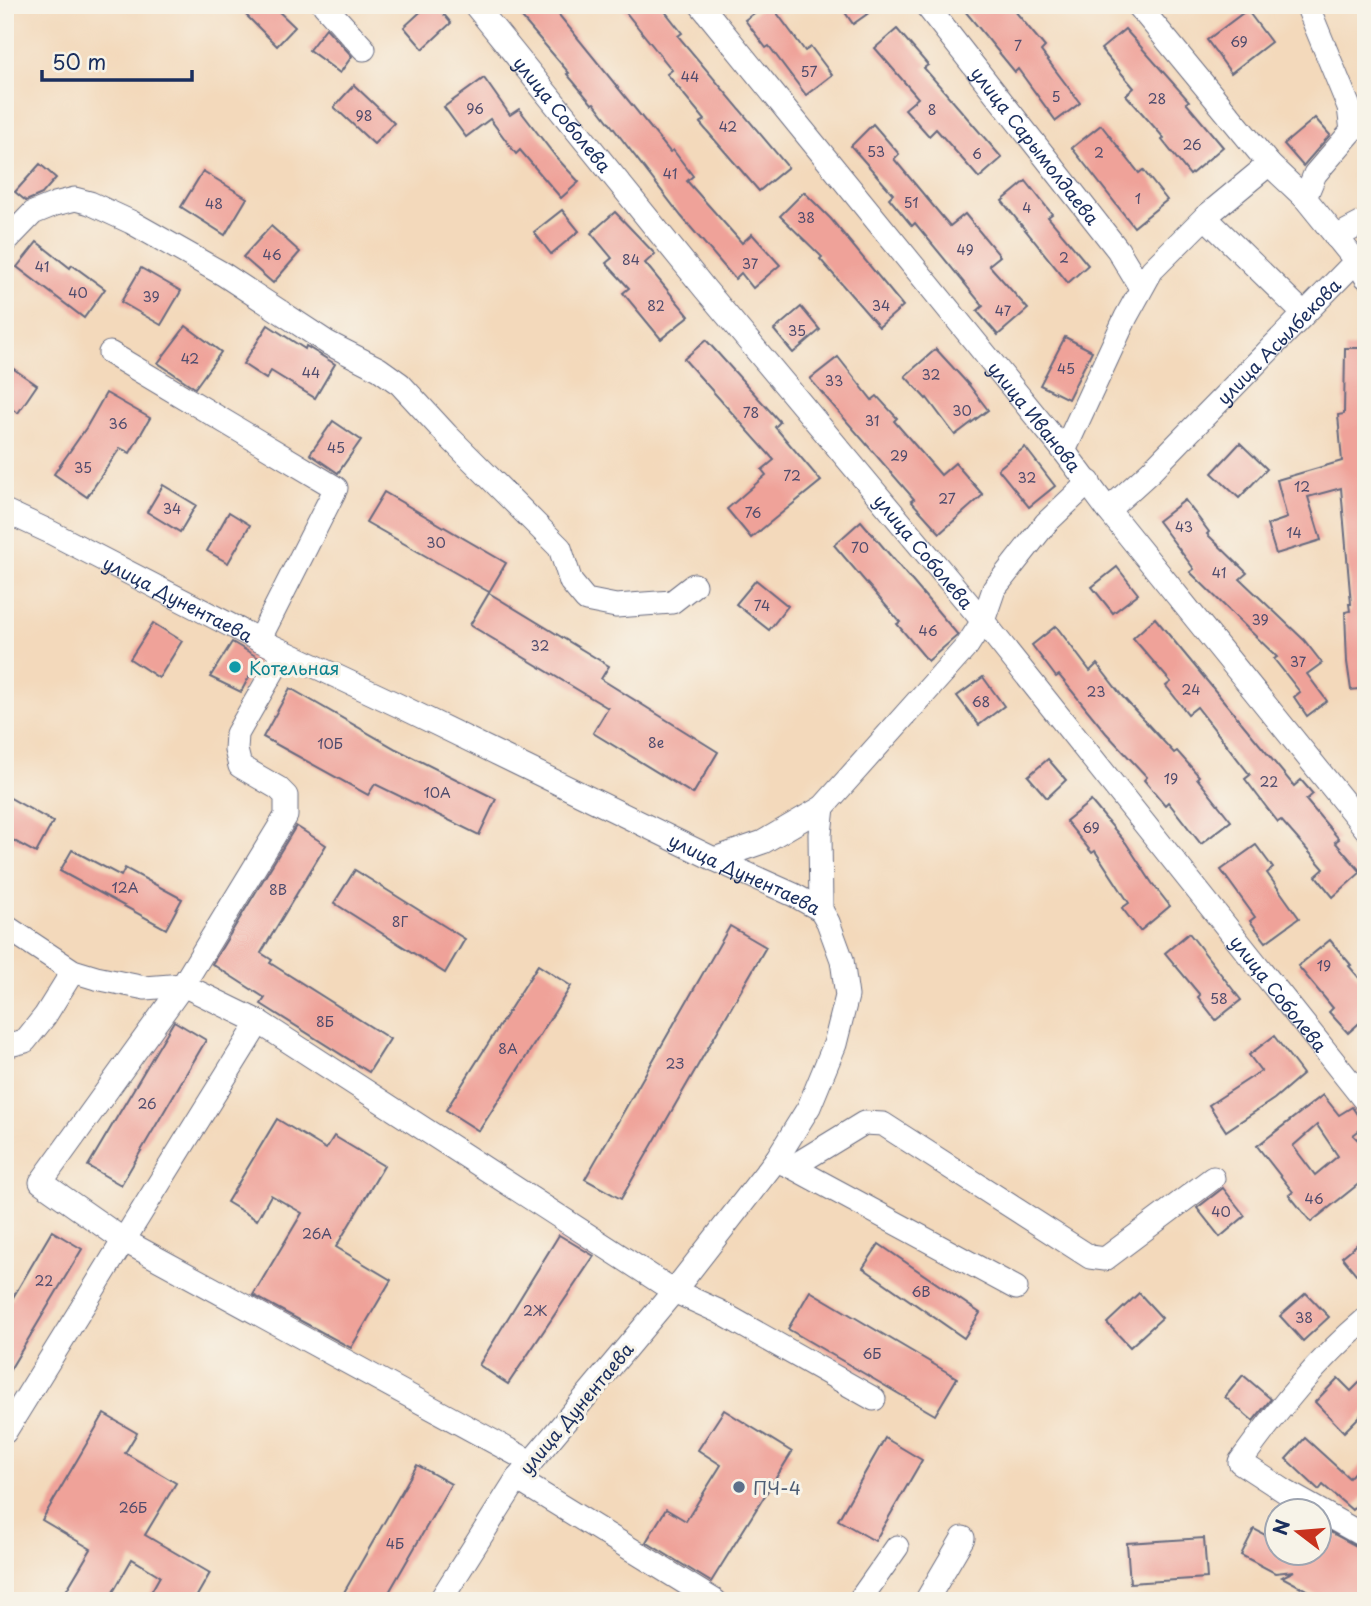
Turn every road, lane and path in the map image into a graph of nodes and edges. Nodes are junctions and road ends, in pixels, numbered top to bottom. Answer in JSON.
{"nodes":[{"id":1,"x":324,"y":5,"type":"edge"},
{"id":2,"x":475,"y":5,"type":"edge"},
{"id":3,"x":701,"y":5,"type":"edge"},
{"id":4,"x":926,"y":5,"type":"edge"},
{"id":5,"x":1138,"y":5,"type":"edge"},
{"id":6,"x":1307,"y":5,"type":"edge"},
{"id":7,"x":364,"y":49,"type":"dead end"},
{"id":8,"x":1269,"y":164,"type":"junction"},
{"id":9,"x":1305,"y":198,"type":"junction"},
{"id":10,"x":1205,"y":217,"type":"junction"},
{"id":11,"x":1366,"y":221,"type":"edge"},
{"id":12,"x":1336,"y":237,"type":"junction"},
{"id":13,"x":5,"y":242,"type":"edge"},
{"id":14,"x":1361,"y":269,"type":"edge"},
{"id":15,"x":1141,"y":288,"type":"junction"},
{"id":16,"x":1303,"y":313,"type":"junction"},
{"id":17,"x":110,"y":353,"type":"dead end"},
{"id":18,"x":1064,"y":451,"type":"junction"},
{"id":19,"x":1088,"y":482,"type":"junction"},
{"id":20,"x":1108,"y":510,"type":"junction"},
{"id":21,"x":5,"y":511,"type":"edge"},
{"id":22,"x":694,"y":585,"type":"dead end"},
{"id":23,"x":982,"y":621,"type":"junction"},
{"id":24,"x":259,"y":640,"type":"junction"},
{"id":25,"x":284,"y":652,"type":"junction"},
{"id":26,"x":1357,"y":801,"type":"edge"},
{"id":27,"x":823,"y":807,"type":"junction"},
{"id":28,"x":1366,"y":829,"type":"edge"},
{"id":29,"x":714,"y":859,"type":"junction"},
{"id":30,"x":821,"y":910,"type":"junction"},
{"id":31,"x":5,"y":926,"type":"edge"},
{"id":32,"x":73,"y":971,"type":"junction"},
{"id":33,"x":183,"y":985,"type":"junction"},
{"id":34,"x":260,"y":1022,"type":"junction"},
{"id":35,"x":5,"y":1046,"type":"edge"},
{"id":36,"x":1366,"y":1102,"type":"edge"},
{"id":37,"x":784,"y":1163,"type":"junction"},
{"id":38,"x":1213,"y":1178,"type":"dead end"},
{"id":39,"x":125,"y":1241,"type":"junction"},
{"id":40,"x":1016,"y":1288,"type":"dead end"},
{"id":41,"x":674,"y":1291,"type":"junction"},
{"id":42,"x":1366,"y":1320,"type":"edge"},
{"id":43,"x":874,"y":1399,"type":"dead end"},
{"id":44,"x":5,"y":1432,"type":"edge"},
{"id":45,"x":524,"y":1470,"type":"junction"},
{"id":46,"x":1366,"y":1536,"type":"edge"},
{"id":47,"x":963,"y":1538,"type":"dead end"},
{"id":48,"x":897,"y":1547,"type":"dead end"},
{"id":49,"x":440,"y":1601,"type":"edge"},
{"id":50,"x":715,"y":1601,"type":"edge"},
{"id":51,"x":859,"y":1601,"type":"edge"},
{"id":52,"x":926,"y":1601,"type":"edge"}],
"edges":[{"from":1,"to":7,"type":"street"},
{"from":2,"to":23,"type":"street","name":"улица Соболева"},
{"from":3,"to":18,"type":"street","name":"улица Иванова"},
{"from":4,"to":15,"type":"street","name":"улица Сарымолдаева"},
{"from":5,"to":8,"type":"street","name":"улица Асылбекова"},
{"from":6,"to":9,"type":"street"},
{"from":8,"to":9,"type":"street","name":"улица Асылбекова"},
{"from":8,"to":10,"type":"street"},
{"from":9,"to":12,"type":"street","name":"улица Асылбекова"},
{"from":10,"to":15,"type":"street"},
{"from":10,"to":16,"type":"street"},
{"from":11,"to":12,"type":"street"},
{"from":12,"to":14,"type":"street","name":"улица Асылбекова"},
{"from":13,"to":22,"type":"street"},
{"from":14,"to":16,"type":"street","name":"улица Асылбекова"},
{"from":15,"to":18,"type":"street"},
{"from":16,"to":20,"type":"street","name":"улица Асылбекова"},
{"from":17,"to":24,"type":"street"},
{"from":18,"to":19,"type":"street","name":"улица Иванова"},
{"from":19,"to":20,"type":"street","name":"улица Иванова"},
{"from":19,"to":23,"type":"street"},
{"from":20,"to":26,"type":"street","name":"улица Иванова"},
{"from":21,"to":24,"type":"street","name":"улица Дунентаева"},
{"from":23,"to":27,"type":"street"},
{"from":23,"to":36,"type":"street","name":"улица Соболева"},
{"from":24,"to":25,"type":"street","name":"улица Дунентаева"},
{"from":25,"to":29,"type":"street","name":"улица Дунентаева"},
{"from":25,"to":33,"type":"street"},
{"from":26,"to":28,"type":"street","name":"улица Иванова"},
{"from":27,"to":29,"type":"street"},
{"from":27,"to":30,"type":"street"},
{"from":29,"to":30,"type":"street","name":"улица Дунентаева"},
{"from":30,"to":37,"type":"street","name":"улица Дунентаева"},
{"from":31,"to":32,"type":"street"},
{"from":32,"to":33,"type":"street"},
{"from":32,"to":35,"type":"street"},
{"from":33,"to":34,"type":"street"},
{"from":33,"to":39,"type":"street"},
{"from":34,"to":39,"type":"street"},
{"from":34,"to":41,"type":"street"},
{"from":37,"to":38,"type":"street"},
{"from":37,"to":40,"type":"street"},
{"from":37,"to":41,"type":"street","name":"улица Дунентаева"},
{"from":39,"to":44,"type":"street"},
{"from":39,"to":45,"type":"street"},
{"from":41,"to":43,"type":"street"},
{"from":41,"to":45,"type":"street","name":"улица Дунентаева"},
{"from":42,"to":46,"type":"street"},
{"from":45,"to":49,"type":"street","name":"улица Дунентаева"},
{"from":45,"to":50,"type":"street"},
{"from":47,"to":52,"type":"street"},
{"from":48,"to":51,"type":"street"}]}
